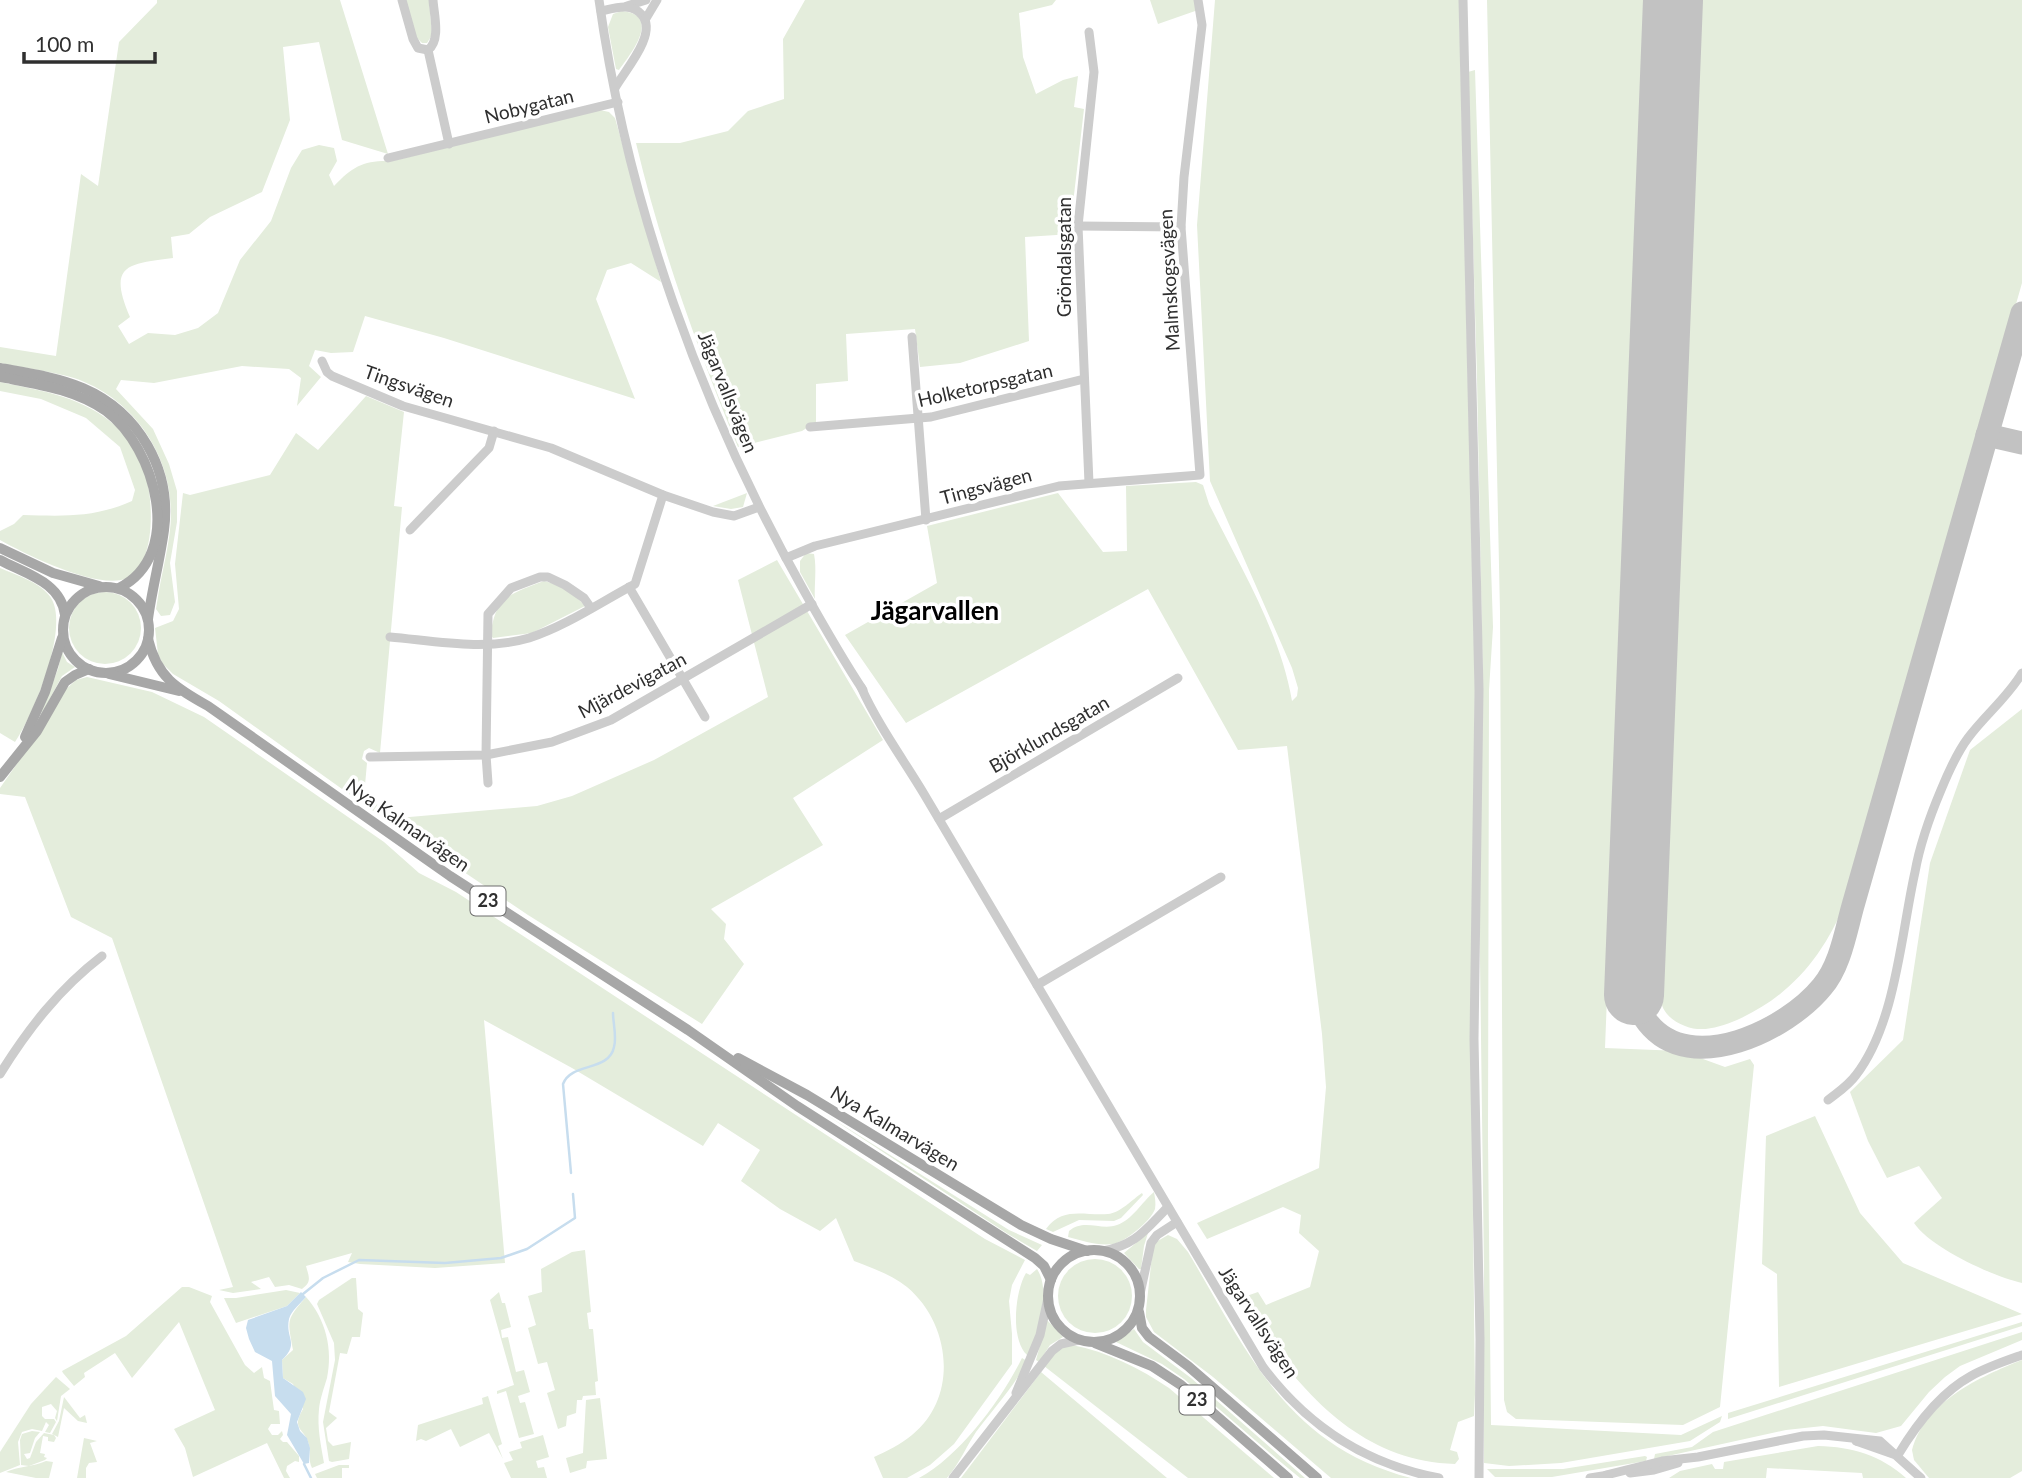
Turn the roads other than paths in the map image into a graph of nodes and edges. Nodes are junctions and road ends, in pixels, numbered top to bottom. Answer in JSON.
{"nodes":[{"id":1,"x":402,"y":0,"type":"edge"},
{"id":2,"x":433,"y":0,"type":"edge"},
{"id":3,"x":599,"y":0,"type":"edge"},
{"id":4,"x":646,"y":0,"type":"edge"},
{"id":5,"x":657,"y":0,"type":"edge"},
{"id":6,"x":1198,"y":0,"type":"edge"},
{"id":7,"x":1463,"y":0,"type":"edge"},
{"id":8,"x":626,"y":6,"type":"junction"},
{"id":9,"x":601,"y":11,"type":"junction"},
{"id":10,"x":645,"y":20,"type":"junction"},
{"id":11,"x":1089,"y":32,"type":"dead end"},
{"id":12,"x":428,"y":50,"type":"junction"},
{"id":13,"x":615,"y":88,"type":"junction"},
{"id":14,"x":618,"y":102,"type":"junction"},
{"id":15,"x":449,"y":144,"type":"junction"},
{"id":16,"x":388,"y":158,"type":"dead end"},
{"id":17,"x":1078,"y":226,"type":"junction"},
{"id":18,"x":1181,"y":227,"type":"junction"},
{"id":19,"x":912,"y":337,"type":"dead end"},
{"id":20,"x":322,"y":361,"type":"dead end"},
{"id":21,"x":0,"y":368,"type":"edge"},
{"id":22,"x":0,"y":377,"type":"edge"},
{"id":23,"x":1084,"y":379,"type":"junction"},
{"id":24,"x":919,"y":419,"type":"junction"},
{"id":25,"x":810,"y":427,"type":"dead end"},
{"id":26,"x":494,"y":431,"type":"junction"},
{"id":27,"x":1200,"y":475,"type":"joint"},
{"id":28,"x":1089,"y":483,"type":"junction"},
{"id":29,"x":663,"y":495,"type":"junction"},
{"id":30,"x":759,"y":507,"type":"junction"},
{"id":31,"x":926,"y":520,"type":"junction"},
{"id":32,"x":410,"y":530,"type":"dead end"},
{"id":33,"x":0,"y":548,"type":"edge"},
{"id":34,"x":786,"y":558,"type":"junction"},
{"id":35,"x":0,"y":560,"type":"edge"},
{"id":36,"x":101,"y":587,"type":"junction"},
{"id":37,"x":629,"y":587,"type":"junction"},
{"id":38,"x":118,"y":589,"type":"junction"},
{"id":39,"x":812,"y":604,"type":"junction"},
{"id":40,"x":591,"y":608,"type":"junction"},
{"id":41,"x":65,"y":615,"type":"junction"},
{"id":42,"x":148,"y":620,"type":"junction"},
{"id":43,"x":63,"y":635,"type":"junction"},
{"id":44,"x":390,"y":637,"type":"dead end"},
{"id":45,"x":148,"y":639,"type":"junction"},
{"id":46,"x":486,"y":644,"type":"junction"},
{"id":47,"x":89,"y":670,"type":"junction"},
{"id":48,"x":105,"y":673,"type":"junction"},
{"id":49,"x":2022,"y":673,"type":"edge"},
{"id":50,"x":1178,"y":678,"type":"dead end"},
{"id":51,"x":683,"y":679,"type":"junction"},
{"id":52,"x":181,"y":691,"type":"junction"},
{"id":53,"x":705,"y":717,"type":"dead end"},
{"id":54,"x":486,"y":755,"type":"junction"},
{"id":55,"x":370,"y":757,"type":"dead end"},
{"id":56,"x":14,"y":758,"type":"junction"},
{"id":57,"x":0,"y":777,"type":"edge"},
{"id":58,"x":488,"y":783,"type":"dead end"},
{"id":59,"x":939,"y":819,"type":"junction"},
{"id":60,"x":1221,"y":877,"type":"dead end"},
{"id":61,"x":102,"y":956,"type":"dead end"},
{"id":62,"x":1037,"y":985,"type":"junction"},
{"id":63,"x":688,"y":1030,"type":"junction"},
{"id":64,"x":0,"y":1074,"type":"edge"},
{"id":65,"x":1828,"y":1100,"type":"dead end"},
{"id":66,"x":1168,"y":1207,"type":"junction"},
{"id":67,"x":1177,"y":1223,"type":"junction"},
{"id":68,"x":1087,"y":1251,"type":"junction"},
{"id":69,"x":1103,"y":1251,"type":"junction"},
{"id":70,"x":1051,"y":1280,"type":"junction"},
{"id":71,"x":1140,"y":1294,"type":"junction"},
{"id":72,"x":1048,"y":1298,"type":"junction"},
{"id":73,"x":1139,"y":1309,"type":"junction"},
{"id":74,"x":1079,"y":1340,"type":"junction"},
{"id":75,"x":1093,"y":1342,"type":"junction"},
{"id":76,"x":2022,"y":1355,"type":"edge"},
{"id":77,"x":1010,"y":1404,"type":"junction"},
{"id":78,"x":1898,"y":1455,"type":"junction"},
{"id":79,"x":953,"y":1478,"type":"edge"},
{"id":80,"x":1288,"y":1478,"type":"edge"},
{"id":81,"x":1317,"y":1478,"type":"edge"},
{"id":82,"x":1439,"y":1478,"type":"edge"},
{"id":83,"x":1479,"y":1478,"type":"edge"},
{"id":84,"x":1590,"y":1478,"type":"edge"},
{"id":85,"x":1921,"y":1478,"type":"edge"}],
"edges":[{"from":1,"to":12,"type":"street"},
{"from":2,"to":12,"type":"street"},
{"from":3,"to":9,"type":"street","name":"Jägarvallsvägen"},
{"from":4,"to":8,"type":"street"},
{"from":5,"to":10,"type":"street"},
{"from":6,"to":18,"type":"street","name":"Malmskogsvägen"},
{"from":7,"to":83,"type":"street"},
{"from":8,"to":9,"type":"street"},
{"from":8,"to":10,"type":"street"},
{"from":9,"to":13,"type":"street","name":"Jägarvallsvägen"},
{"from":10,"to":13,"type":"street"},
{"from":11,"to":17,"type":"street","name":"Gröndalsgatan"},
{"from":12,"to":15,"type":"street"},
{"from":13,"to":14,"type":"street","name":"Jägarvallsvägen"},
{"from":14,"to":15,"type":"street","name":"Nobygatan"},
{"from":14,"to":30,"type":"street","name":"Jägarvallsvägen"},
{"from":15,"to":16,"type":"street","name":"Nobygatan"},
{"from":17,"to":18,"type":"street"},
{"from":17,"to":23,"type":"street","name":"Gröndalsgatan"},
{"from":18,"to":27,"type":"street","name":"Malmskogsvägen"},
{"from":19,"to":24,"type":"street"},
{"from":20,"to":26,"type":"street","name":"Tingsvägen"},
{"from":21,"to":42,"type":"main road"},
{"from":22,"to":38,"type":"main road"},
{"from":23,"to":24,"type":"street","name":"Holketorpsgatan"},
{"from":23,"to":28,"type":"street","name":"Gröndalsgatan"},
{"from":24,"to":25,"type":"street","name":"Holketorpsgatan"},
{"from":24,"to":31,"type":"street"},
{"from":26,"to":29,"type":"street","name":"Tingsvägen"},
{"from":26,"to":32,"type":"street"},
{"from":27,"to":28,"type":"street","name":"Tingsvägen"},
{"from":28,"to":31,"type":"street","name":"Tingsvägen"},
{"from":29,"to":30,"type":"street","name":"Tingsvägen"},
{"from":29,"to":37,"type":"street"},
{"from":30,"to":34,"type":"street","name":"Jägarvallsvägen"},
{"from":31,"to":34,"type":"street","name":"Tingsvägen"},
{"from":33,"to":36,"type":"main road"},
{"from":34,"to":39,"type":"street","name":"Jägarvallsvägen"},
{"from":35,"to":41,"type":"main road"},
{"from":36,"to":38,"type":"main road"},
{"from":36,"to":41,"type":"main road"},
{"from":37,"to":40,"type":"street"},
{"from":37,"to":51,"type":"street"},
{"from":38,"to":42,"type":"main road"},
{"from":39,"to":51,"type":"street","name":"Mjärdevigatan"},
{"from":39,"to":59,"type":"street","name":"Jägarvallsvägen"},
{"from":40,"to":46,"type":"street"},
{"from":40,"to":46,"type":"street"},
{"from":41,"to":43,"type":"main road"},
{"from":42,"to":45,"type":"main road","number":"23"},
{"from":43,"to":47,"type":"main road"},
{"from":43,"to":56,"type":"main road"},
{"from":44,"to":46,"type":"street"},
{"from":45,"to":48,"type":"main road"},
{"from":45,"to":52,"type":"main road","name":"Nya Kalmarvägen","number":"23"},
{"from":46,"to":54,"type":"street"},
{"from":47,"to":48,"type":"main road","number":"23"},
{"from":47,"to":56,"type":"main road"},
{"from":48,"to":52,"type":"main road","name":"Nya Kalmarvägen","number":"23"},
{"from":49,"to":65,"type":"street"},
{"from":50,"to":59,"type":"street","name":"Björklundsgatan"},
{"from":51,"to":53,"type":"street"},
{"from":51,"to":54,"type":"street","name":"Mjärdevigatan"},
{"from":52,"to":63,"type":"main road","name":"Nya Kalmarvägen","number":"23"},
{"from":54,"to":55,"type":"street","name":"Mjärdevigatan"},
{"from":54,"to":58,"type":"street"},
{"from":56,"to":57,"type":"main road"},
{"from":59,"to":62,"type":"street","name":"Jägarvallsvägen"},
{"from":60,"to":62,"type":"street"},
{"from":61,"to":64,"type":"street"},
{"from":62,"to":66,"type":"street","name":"Jägarvallsvägen"},
{"from":63,"to":68,"type":"main road","name":"Nya Kalmarvägen","number":"23"},
{"from":63,"to":70,"type":"main road","name":"Nya Kalmarvägen","number":"23"},
{"from":66,"to":67,"type":"street","name":"Jägarvallsvägen"},
{"from":66,"to":69,"type":"street"},
{"from":67,"to":71,"type":"street"},
{"from":67,"to":82,"type":"street","name":"Jägarvallsvägen"},
{"from":68,"to":69,"type":"main road","number":"23"},
{"from":68,"to":70,"type":"main road"},
{"from":69,"to":71,"type":"main road","number":"23"},
{"from":70,"to":72,"type":"main road"},
{"from":71,"to":73,"type":"main road","number":"23"},
{"from":72,"to":74,"type":"main road"},
{"from":72,"to":77,"type":"street"},
{"from":73,"to":75,"type":"main road","number":"23"},
{"from":73,"to":81,"type":"main road","number":"23"},
{"from":74,"to":75,"type":"main road","number":"23"},
{"from":74,"to":77,"type":"street"},
{"from":75,"to":80,"type":"main road","number":"23"},
{"from":76,"to":78,"type":"street"},
{"from":77,"to":79,"type":"street"},
{"from":78,"to":84,"type":"street"},
{"from":78,"to":85,"type":"street"}]}
